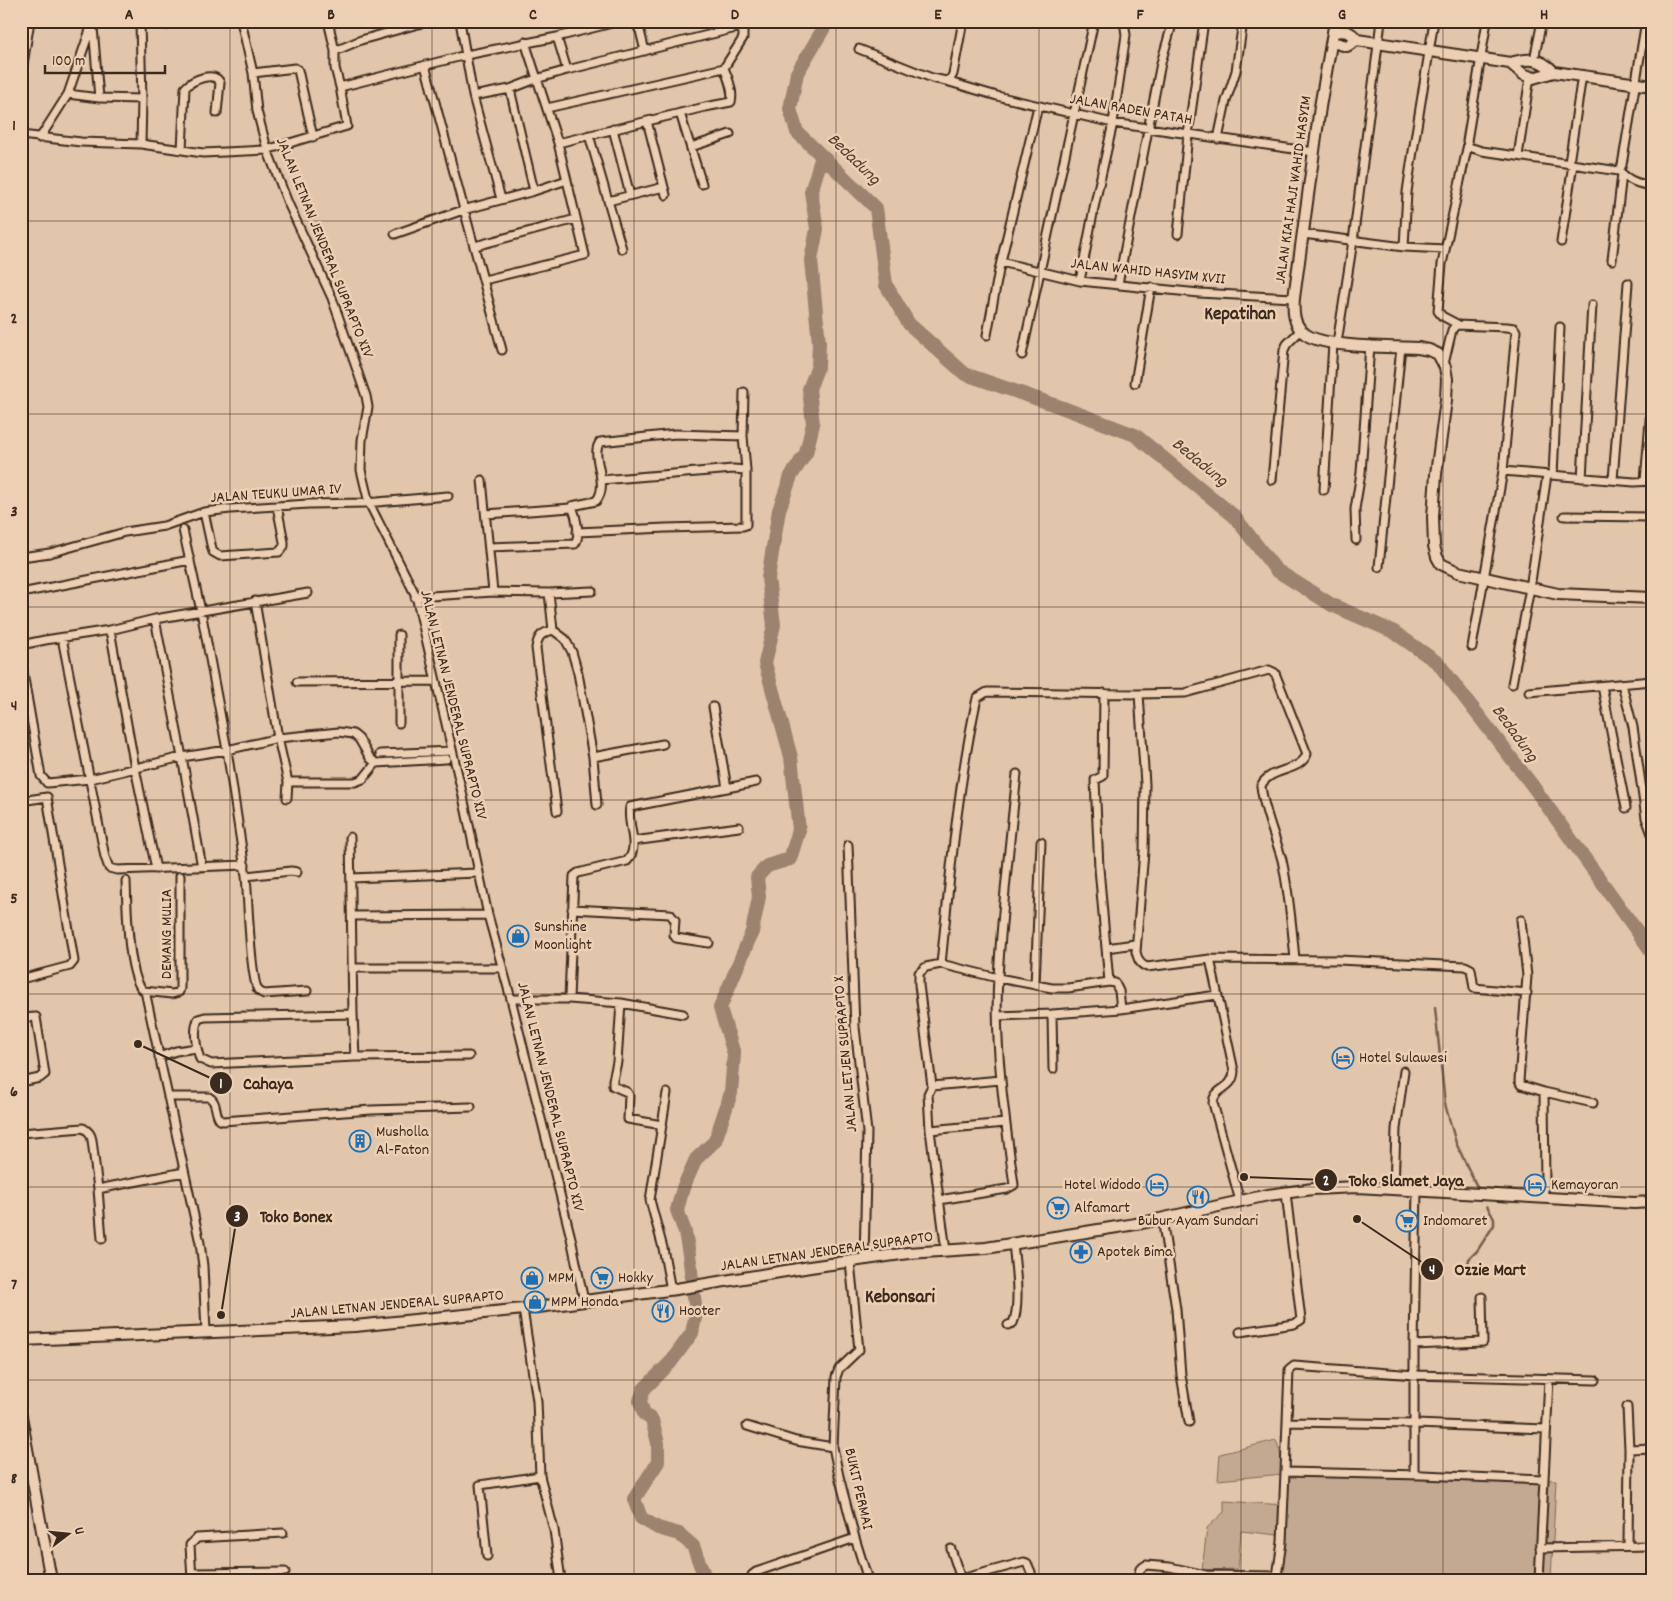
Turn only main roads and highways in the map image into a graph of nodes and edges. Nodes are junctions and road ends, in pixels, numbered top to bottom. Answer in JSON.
{"nodes":[{"id":1,"x":1335,"y":21,"type":"edge"},
{"id":2,"x":1333,"y":37,"type":"junction"},
{"id":3,"x":1510,"y":63,"type":"junction"},
{"id":4,"x":1554,"y":72,"type":"junction"},
{"id":5,"x":1652,"y":86,"type":"edge"},
{"id":6,"x":1652,"y":598,"type":"edge"},
{"id":7,"x":1652,"y":1202,"type":"edge"},
{"id":8,"x":1634,"y":1203,"type":"junction"},
{"id":9,"x":1652,"y":1208,"type":"edge"},
{"id":10,"x":21,"y":1340,"type":"edge"},
{"id":11,"x":21,"y":1416,"type":"edge"},
{"id":12,"x":51,"y":1580,"type":"edge"}],
"edges":[{"from":1,"to":2,"type":"main road","name":"JALAN KIAI HAJI WAHID HASYIM"},
{"from":2,"to":3,"type":"main road"},
{"from":2,"to":6,"type":"main road","name":"JALAN KIAI HAJI WAHID HASYIM"},
{"from":3,"to":4,"type":"main road"},
{"from":3,"to":4,"type":"main road"},
{"from":4,"to":5,"type":"main road"},
{"from":7,"to":8,"type":"main road","name":"JALAN LETNAN JENDERAL SUPRAPTO"},
{"from":8,"to":9,"type":"main road","name":"JALAN LETNAN JENDERAL SUPRAPTO"},
{"from":8,"to":10,"type":"main road","name":"JALAN LETNAN JENDERAL SUPRAPTO"},
{"from":11,"to":12,"type":"main road"}]}
